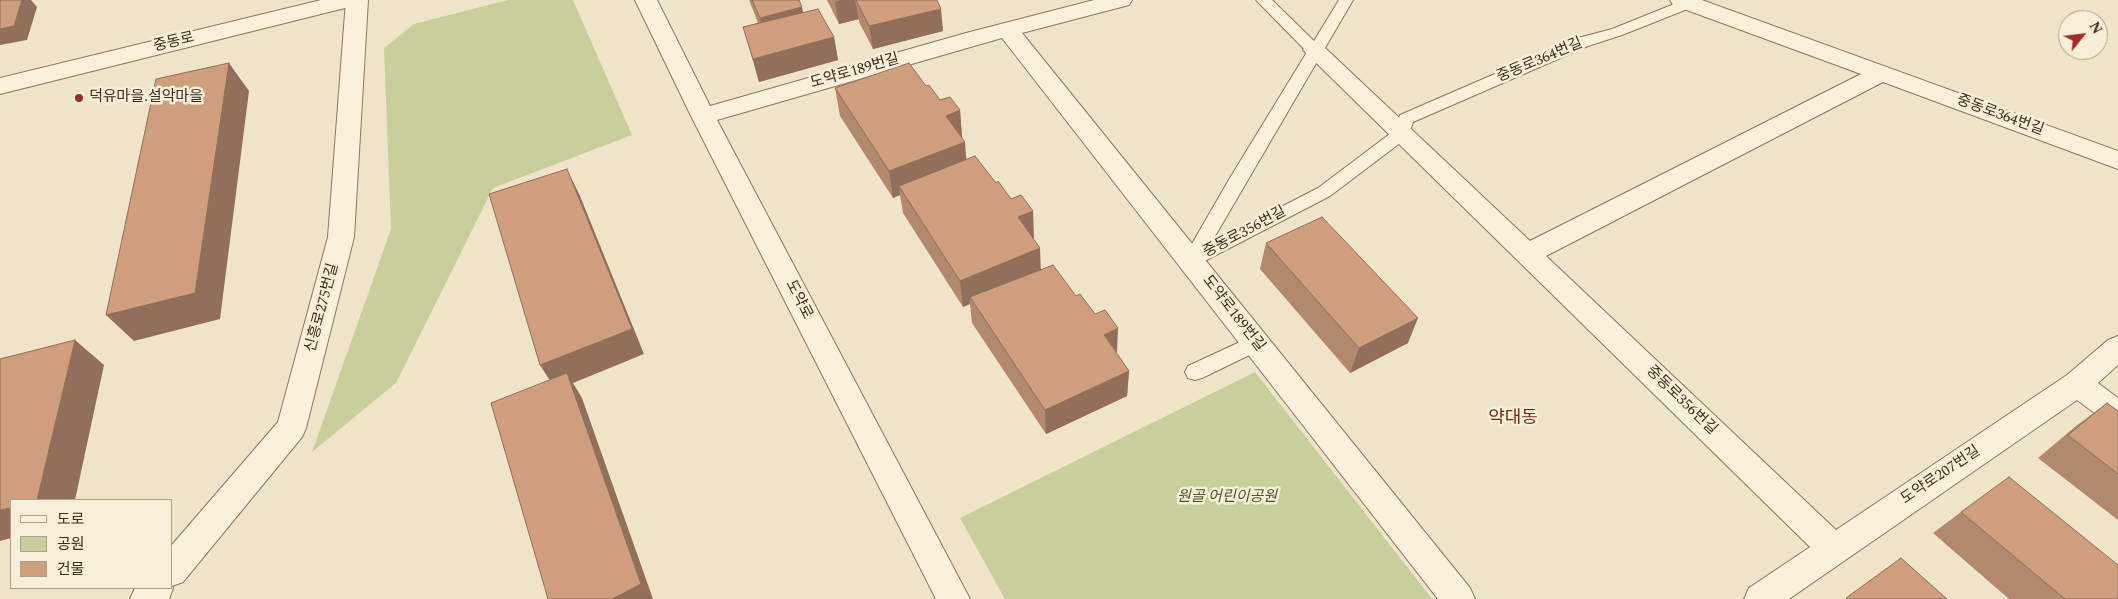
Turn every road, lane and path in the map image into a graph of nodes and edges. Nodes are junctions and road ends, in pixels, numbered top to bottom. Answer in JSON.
{"nodes":[{"id":1,"x":349,"y":0,"type":"edge"},
{"id":2,"x":357,"y":0,"type":"edge"},
{"id":3,"x":646,"y":0,"type":"edge"},
{"id":4,"x":1119,"y":0,"type":"edge"},
{"id":5,"x":1263,"y":0,"type":"edge"},
{"id":6,"x":1346,"y":0,"type":"edge"},
{"id":7,"x":1688,"y":1,"type":"edge"},
{"id":8,"x":1008,"y":30,"type":"junction"},
{"id":9,"x":1314,"y":50,"type":"junction"},
{"id":10,"x":1882,"y":73,"type":"junction"},
{"id":11,"x":0,"y":86,"type":"edge"},
{"id":12,"x":702,"y":116,"type":"junction"},
{"id":13,"x":1402,"y":133,"type":"junction"},
{"id":14,"x":2118,"y":160,"type":"edge"},
{"id":15,"x":1527,"y":254,"type":"junction"},
{"id":16,"x":1191,"y":261,"type":"junction"},
{"id":17,"x":1256,"y":343,"type":"junction"},
{"id":18,"x":2118,"y":348,"type":"edge"},
{"id":19,"x":1195,"y":372,"type":"dead end"},
{"id":20,"x":2077,"y":384,"type":"junction"},
{"id":21,"x":2118,"y":414,"type":"edge"},
{"id":22,"x":1834,"y":549,"type":"junction"},
{"id":23,"x":172,"y":570,"type":"edge"},
{"id":24,"x":156,"y":589,"type":"edge"},
{"id":25,"x":148,"y":599,"type":"edge"},
{"id":26,"x":953,"y":599,"type":"edge"},
{"id":27,"x":1458,"y":599,"type":"edge"},
{"id":28,"x":1761,"y":599,"type":"edge"}],
"edges":[{"from":1,"to":11,"type":"street","name":"중동로"},
{"from":2,"to":23,"type":"street","name":"신흥로275번길"},
{"from":3,"to":12,"type":"street","name":"도약로"},
{"from":4,"to":8,"type":"street","name":"도약로189번길"},
{"from":5,"to":9,"type":"lane","name":"중동로356번길"},
{"from":6,"to":9,"type":"lane"},
{"from":7,"to":10,"type":"street","name":"중동로364번길"},
{"from":7,"to":13,"type":"lane","name":"중동로364번길"},
{"from":8,"to":12,"type":"street","name":"도약로189번길"},
{"from":8,"to":16,"type":"street","name":"도약로189번길"},
{"from":9,"to":13,"type":"street","name":"중동로356번길"},
{"from":9,"to":16,"type":"lane","name":"중동로356번길"},
{"from":10,"to":14,"type":"street","name":"중동로364번길"},
{"from":10,"to":15,"type":"street"},
{"from":12,"to":26,"type":"street","name":"도약로"},
{"from":13,"to":15,"type":"street","name":"중동로356번길"},
{"from":13,"to":16,"type":"lane","name":"중동로356번길"},
{"from":15,"to":22,"type":"street","name":"중동로356번길"},
{"from":16,"to":17,"type":"street","name":"도약로189번길"},
{"from":17,"to":19,"type":"lane"},
{"from":17,"to":27,"type":"street","name":"도약로189번길"},
{"from":18,"to":20,"type":"street","name":"도약로207번길"},
{"from":20,"to":21,"type":"street"},
{"from":20,"to":22,"type":"street","name":"도약로207번길"},
{"from":22,"to":28,"type":"street","name":"도약로207번길"},
{"from":24,"to":25,"type":"street"}]}
